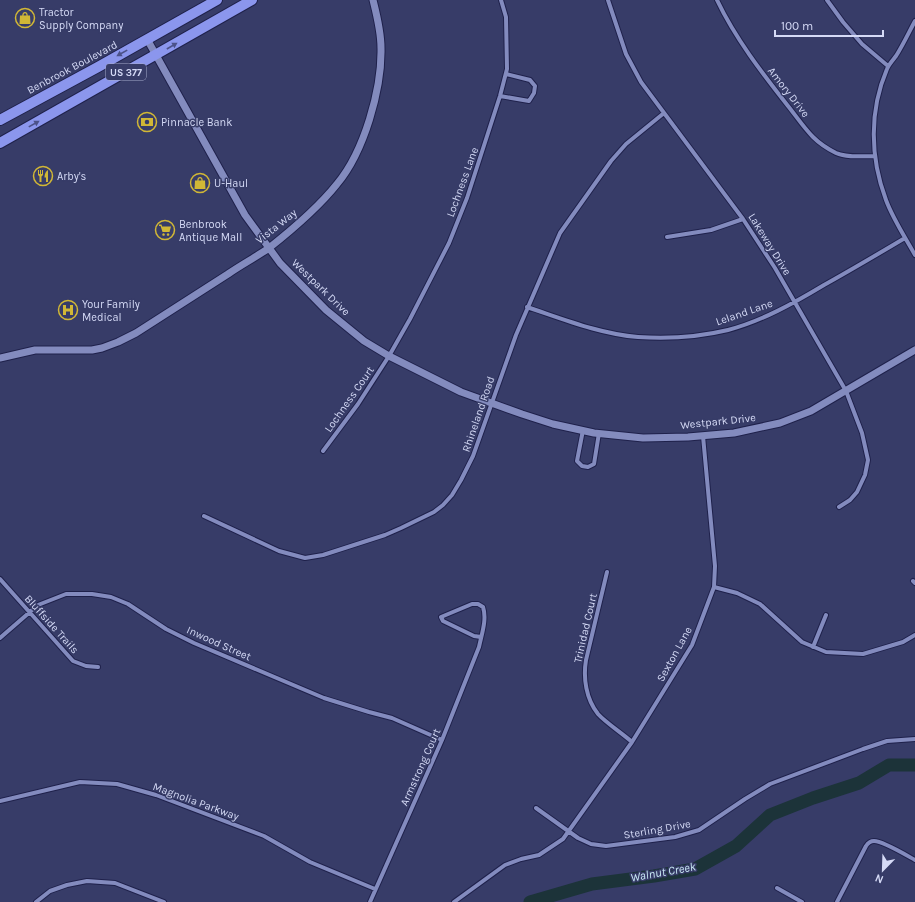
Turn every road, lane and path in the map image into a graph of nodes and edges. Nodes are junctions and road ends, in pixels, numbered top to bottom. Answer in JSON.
{"nodes":[{"id":1,"x":217,"y":0,"type":"edge"},
{"id":2,"x":252,"y":0,"type":"edge"},
{"id":3,"x":373,"y":0,"type":"edge"},
{"id":4,"x":501,"y":0,"type":"edge"},
{"id":5,"x":608,"y":0,"type":"edge"},
{"id":6,"x":717,"y":0,"type":"edge"},
{"id":7,"x":827,"y":0,"type":"edge"},
{"id":8,"x":915,"y":21,"type":"edge"},
{"id":9,"x":147,"y":39,"type":"junction"},
{"id":10,"x":156,"y":55,"type":"junction"},
{"id":11,"x":888,"y":66,"type":"junction"},
{"id":12,"x":506,"y":74,"type":"junction"},
{"id":13,"x":500,"y":96,"type":"junction"},
{"id":14,"x":664,"y":113,"type":"junction"},
{"id":15,"x":0,"y":120,"type":"edge"},
{"id":16,"x":0,"y":143,"type":"edge"},
{"id":17,"x":875,"y":156,"type":"junction"},
{"id":18,"x":743,"y":219,"type":"junction"},
{"id":19,"x":667,"y":237,"type":"dead end"},
{"id":20,"x":905,"y":238,"type":"junction"},
{"id":21,"x":268,"y":248,"type":"junction"},
{"id":22,"x":915,"y":255,"type":"edge"},
{"id":23,"x":794,"y":302,"type":"junction"},
{"id":24,"x":527,"y":307,"type":"junction"},
{"id":25,"x":915,"y":350,"type":"edge"},
{"id":26,"x":389,"y":356,"type":"junction"},
{"id":27,"x":0,"y":358,"type":"edge"},
{"id":28,"x":846,"y":391,"type":"junction"},
{"id":29,"x":491,"y":403,"type":"junction"},
{"id":30,"x":583,"y":430,"type":"junction"},
{"id":31,"x":599,"y":433,"type":"junction"},
{"id":32,"x":703,"y":436,"type":"junction"},
{"id":33,"x":323,"y":451,"type":"dead end"},
{"id":34,"x":839,"y":507,"type":"dead end"},
{"id":35,"x":204,"y":516,"type":"dead end"},
{"id":36,"x":607,"y":572,"type":"dead end"},
{"id":37,"x":0,"y":579,"type":"edge"},
{"id":38,"x":714,"y":587,"type":"junction"},
{"id":39,"x":30,"y":612,"type":"junction"},
{"id":40,"x":826,"y":615,"type":"dead end"},
{"id":41,"x":915,"y":635,"type":"edge"},
{"id":42,"x":481,"y":637,"type":"junction"},
{"id":43,"x":0,"y":638,"type":"edge"},
{"id":44,"x":813,"y":647,"type":"junction"},
{"id":45,"x":98,"y":668,"type":"dead end"},
{"id":46,"x":915,"y":739,"type":"edge"},
{"id":47,"x":442,"y":740,"type":"junction"},
{"id":48,"x":632,"y":742,"type":"junction"},
{"id":49,"x":0,"y":801,"type":"edge"},
{"id":50,"x":536,"y":808,"type":"dead end"},
{"id":51,"x":569,"y":831,"type":"junction"},
{"id":52,"x":915,"y":860,"type":"edge"},
{"id":53,"x":777,"y":888,"type":"dead end"},
{"id":54,"x":375,"y":889,"type":"junction"},
{"id":55,"x":36,"y":902,"type":"edge"},
{"id":56,"x":164,"y":902,"type":"edge"},
{"id":57,"x":370,"y":902,"type":"edge"},
{"id":58,"x":454,"y":902,"type":"edge"},
{"id":59,"x":802,"y":902,"type":"edge"},
{"id":60,"x":837,"y":902,"type":"edge"}],
"edges":[{"from":1,"to":9,"type":"highway","name":"Benbrook Boulevard","number":"US 377"},
{"from":10,"to":2,"type":"highway","number":"US 377","one_way":true},
{"from":3,"to":21,"type":"street","name":"Vista Way"},
{"from":4,"to":12,"type":"street","name":"Lochness Lane"},
{"from":5,"to":14,"type":"street","name":"Lakeway Drive"},
{"from":6,"to":17,"type":"street","name":"Amory Drive"},
{"from":7,"to":11,"type":"street"},
{"from":8,"to":11,"type":"street"},
{"from":9,"to":10,"type":"street","name":"Westpark Drive"},
{"from":9,"to":15,"type":"highway","name":"Benbrook Boulevard","number":"US 377","one_way":true},
{"from":16,"to":10,"type":"highway","number":"US 377","one_way":true},
{"from":10,"to":21,"type":"street","name":"Westpark Drive"},
{"from":11,"to":17,"type":"street"},
{"from":12,"to":13,"type":"street","name":"Lochness Lane"},
{"from":12,"to":13,"type":"street"},
{"from":13,"to":26,"type":"street","name":"Lochness Lane"},
{"from":14,"to":18,"type":"street","name":"Lakeway Drive"},
{"from":14,"to":24,"type":"street","name":"Rhineland Road"},
{"from":17,"to":20,"type":"street"},
{"from":18,"to":19,"type":"street"},
{"from":18,"to":23,"type":"street","name":"Lakeway Drive"},
{"from":20,"to":22,"type":"street"},
{"from":20,"to":23,"type":"street","name":"Leland Lane"},
{"from":21,"to":26,"type":"street","name":"Westpark Drive"},
{"from":21,"to":27,"type":"street","name":"Vista Way"},
{"from":23,"to":24,"type":"street","name":"Leland Lane"},
{"from":23,"to":28,"type":"street","name":"Lakeway Drive"},
{"from":24,"to":29,"type":"street","name":"Rhineland Road"},
{"from":25,"to":28,"type":"street","name":"Westpark Drive"},
{"from":26,"to":29,"type":"street","name":"Westpark Drive"},
{"from":26,"to":33,"type":"street","name":"Lochness Court"},
{"from":28,"to":32,"type":"street","name":"Westpark Drive"},
{"from":28,"to":34,"type":"street","name":"Lakeway Drive"},
{"from":29,"to":30,"type":"street","name":"Westpark Drive"},
{"from":29,"to":35,"type":"street","name":"Rhineland Road"},
{"from":30,"to":31,"type":"street","name":"Westpark Drive"},
{"from":30,"to":31,"type":"street"},
{"from":31,"to":32,"type":"street","name":"Westpark Drive"},
{"from":32,"to":38,"type":"street","name":"Sexton Lane"},
{"from":36,"to":48,"type":"street","name":"Trinidad Court"},
{"from":37,"to":39,"type":"street","name":"Bluffside Trails"},
{"from":38,"to":44,"type":"street"},
{"from":38,"to":48,"type":"street","name":"Sexton Lane"},
{"from":39,"to":43,"type":"street","name":"Inwood Street"},
{"from":39,"to":45,"type":"street","name":"Bluffside Trails"},
{"from":39,"to":47,"type":"street","name":"Inwood Street"},
{"from":40,"to":44,"type":"street"},
{"from":41,"to":44,"type":"street"},
{"from":42,"to":42,"type":"street","name":"Armstrong Court"},
{"from":42,"to":47,"type":"street","name":"Armstrong Court"},
{"from":46,"to":51,"type":"street","name":"Sterling Drive"},
{"from":47,"to":54,"type":"street","name":"Armstrong Court"},
{"from":48,"to":51,"type":"street","name":"Sexton Lane"},
{"from":49,"to":54,"type":"street","name":"Magnolia Parkway"},
{"from":50,"to":51,"type":"street","name":"Sterling Drive"},
{"from":51,"to":58,"type":"street"},
{"from":52,"to":60,"type":"street"},
{"from":53,"to":59,"type":"street"},
{"from":54,"to":57,"type":"street","name":"Armstrong Court"},
{"from":55,"to":56,"type":"street"}]}
